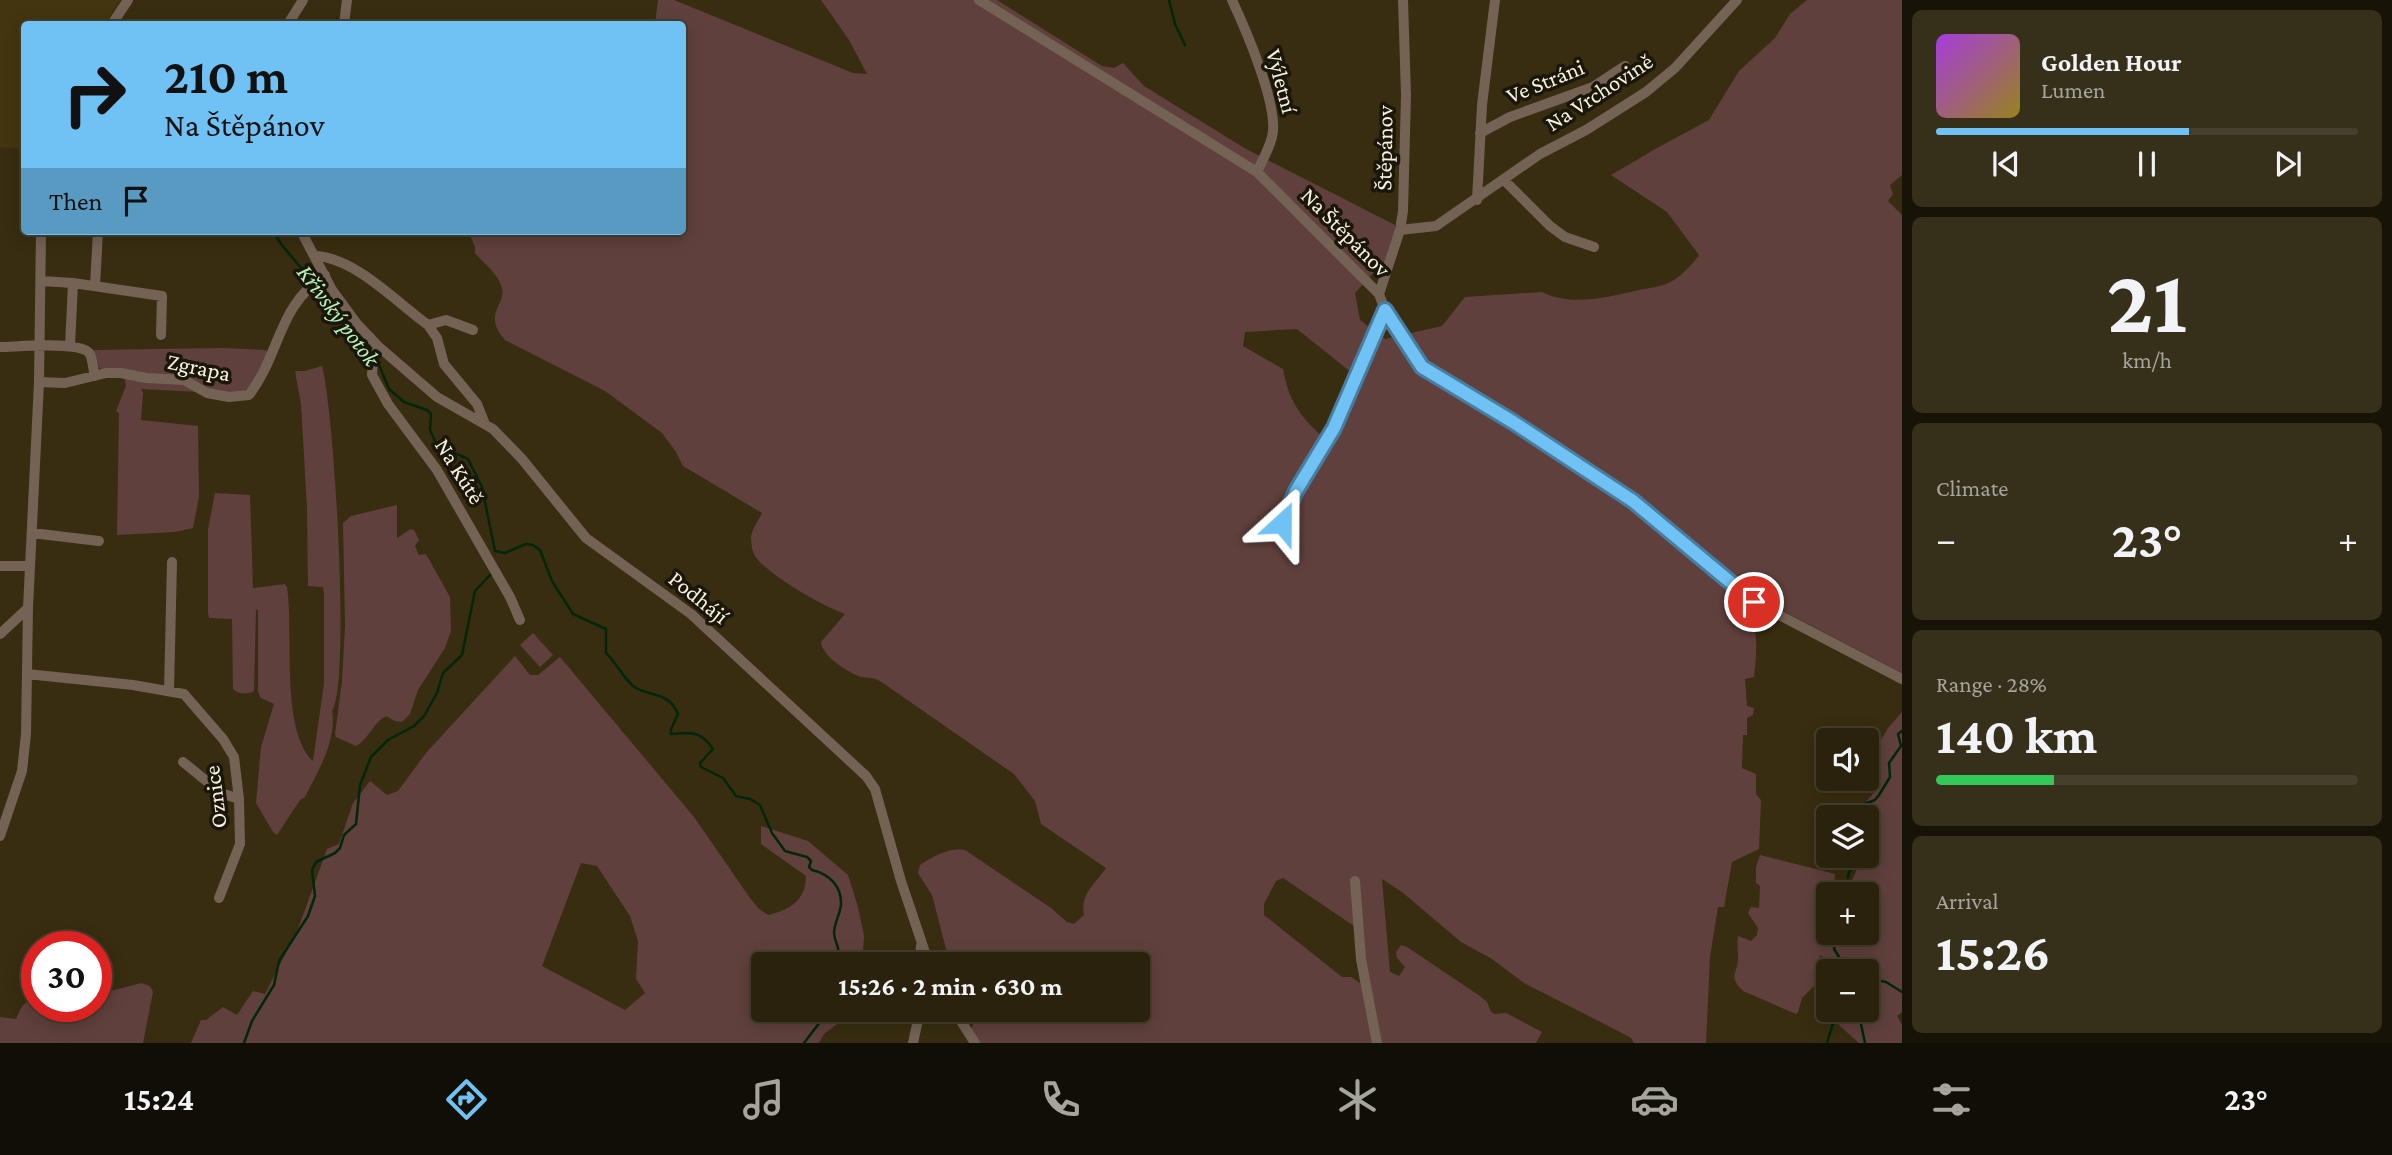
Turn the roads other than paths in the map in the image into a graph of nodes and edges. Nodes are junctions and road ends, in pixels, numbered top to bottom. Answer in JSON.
{"nodes":[{"id":1,"x":128,"y":0,"type":"edge"},
{"id":2,"x":303,"y":0,"type":"edge"},
{"id":3,"x":346,"y":0,"type":"edge"},
{"id":4,"x":979,"y":0,"type":"edge"},
{"id":5,"x":1232,"y":0,"type":"edge"},
{"id":6,"x":1403,"y":0,"type":"edge"},
{"id":7,"x":1495,"y":0,"type":"edge"},
{"id":8,"x":1737,"y":0,"type":"edge"},
{"id":9,"x":114,"y":21,"type":"edge"},
{"id":10,"x":290,"y":21,"type":"edge"},
{"id":11,"x":344,"y":21,"type":"edge"},
{"id":12,"x":1625,"y":66,"type":"dead end"},
{"id":13,"x":1480,"y":134,"type":"junction"},
{"id":14,"x":1257,"y":173,"type":"junction"},
{"id":15,"x":1504,"y":180,"type":"junction"},
{"id":16,"x":1476,"y":200,"type":"junction"},
{"id":17,"x":1400,"y":230,"type":"junction"},
{"id":18,"x":41,"y":235,"type":"edge"},
{"id":19,"x":98,"y":235,"type":"edge"},
{"id":20,"x":303,"y":235,"type":"edge"},
{"id":21,"x":1594,"y":247,"type":"dead end"},
{"id":22,"x":316,"y":256,"type":"junction"},
{"id":23,"x":318,"y":280,"type":"junction"},
{"id":24,"x":41,"y":281,"type":"junction"},
{"id":25,"x":73,"y":283,"type":"junction"},
{"id":26,"x":95,"y":286,"type":"junction"},
{"id":27,"x":1379,"y":294,"type":"junction"},
{"id":28,"x":1385,"y":310,"type":"junction"},
{"id":29,"x":428,"y":325,"type":"junction"},
{"id":30,"x":473,"y":330,"type":"dead end"},
{"id":31,"x":161,"y":335,"type":"dead end"},
{"id":32,"x":39,"y":346,"type":"junction"},
{"id":33,"x":70,"y":346,"type":"junction"},
{"id":34,"x":0,"y":347,"type":"edge"},
{"id":35,"x":376,"y":351,"type":"junction"},
{"id":36,"x":95,"y":376,"type":"junction"},
{"id":37,"x":39,"y":382,"type":"junction"},
{"id":38,"x":486,"y":425,"type":"junction"},
{"id":39,"x":1282,"y":523,"type":"dead end"},
{"id":40,"x":32,"y":533,"type":"junction"},
{"id":41,"x":99,"y":541,"type":"dead end"},
{"id":42,"x":172,"y":562,"type":"dead end"},
{"id":43,"x":0,"y":566,"type":"edge"},
{"id":44,"x":30,"y":566,"type":"junction"},
{"id":45,"x":28,"y":608,"type":"junction"},
{"id":46,"x":520,"y":620,"type":"dead end"},
{"id":47,"x":0,"y":634,"type":"edge"},
{"id":48,"x":27,"y":674,"type":"junction"},
{"id":49,"x":1902,"y":679,"type":"edge"},
{"id":50,"x":169,"y":691,"type":"junction"},
{"id":51,"x":183,"y":762,"type":"dead end"},
{"id":52,"x":239,"y":799,"type":"junction"},
{"id":53,"x":0,"y":836,"type":"edge"},
{"id":54,"x":1355,"y":881,"type":"dead end"},
{"id":55,"x":219,"y":898,"type":"dead end"},
{"id":56,"x":921,"y":943,"type":"junction"},
{"id":57,"x":920,"y":952,"type":"edge"},
{"id":58,"x":924,"y":952,"type":"edge"},
{"id":59,"x":917,"y":1022,"type":"edge"},
{"id":60,"x":962,"y":1022,"type":"edge"},
{"id":61,"x":913,"y":1043,"type":"edge"},
{"id":62,"x":975,"y":1043,"type":"edge"},
{"id":63,"x":1377,"y":1043,"type":"edge"}],
"edges":[{"from":1,"to":9,"type":"street"},
{"from":2,"to":10,"type":"street"},
{"from":3,"to":11,"type":"street"},
{"from":4,"to":14,"type":"street","name":"Na Štěpánov"},
{"from":5,"to":14,"type":"street","name":"Výletní"},
{"from":6,"to":17,"type":"street","name":"Štěpánov"},
{"from":7,"to":13,"type":"street","name":"Ve Stráni"},
{"from":8,"to":15,"type":"street","name":"Na Vrchovině"},
{"from":12,"to":13,"type":"street","name":"Ve Stráni"},
{"from":13,"to":16,"type":"street","name":"Ve Stráni"},
{"from":14,"to":27,"type":"street","name":"Na Štěpánov"},
{"from":15,"to":16,"type":"street","name":"Na Vrchovině"},
{"from":15,"to":21,"type":"street"},
{"from":16,"to":17,"type":"street","name":"Na Vrchovině"},
{"from":17,"to":27,"type":"street","name":"Štěpánov"},
{"from":18,"to":24,"type":"street"},
{"from":19,"to":26,"type":"street"},
{"from":20,"to":22,"type":"street","name":"Podhájí"},
{"from":22,"to":23,"type":"street","name":"Podhájí"},
{"from":22,"to":29,"type":"street"},
{"from":23,"to":35,"type":"street","name":"Podhájí"},
{"from":23,"to":36,"type":"street","name":"Zgrapa"},
{"from":24,"to":25,"type":"street"},
{"from":24,"to":32,"type":"street"},
{"from":25,"to":26,"type":"street"},
{"from":25,"to":33,"type":"street"},
{"from":26,"to":31,"type":"street"},
{"from":27,"to":28,"type":"street","name":"Na Štěpánov"},
{"from":28,"to":39,"type":"street"},
{"from":28,"to":49,"type":"street","name":"Na Štěpánov"},
{"from":29,"to":30,"type":"street"},
{"from":29,"to":38,"type":"street"},
{"from":32,"to":33,"type":"street"},
{"from":32,"to":34,"type":"street"},
{"from":32,"to":37,"type":"street"},
{"from":33,"to":36,"type":"street"},
{"from":35,"to":38,"type":"street","name":"Podhájí"},
{"from":35,"to":46,"type":"street","name":"Na Kútě"},
{"from":36,"to":37,"type":"street","name":"Zgrapa"},
{"from":37,"to":40,"type":"street"},
{"from":38,"to":56,"type":"street","name":"Podhájí"},
{"from":40,"to":41,"type":"street"},
{"from":40,"to":44,"type":"street"},
{"from":42,"to":50,"type":"street"},
{"from":43,"to":44,"type":"street"},
{"from":44,"to":45,"type":"street"},
{"from":45,"to":47,"type":"street"},
{"from":45,"to":48,"type":"street"},
{"from":48,"to":50,"type":"street","name":"Oznice"},
{"from":48,"to":53,"type":"street"},
{"from":50,"to":52,"type":"street","name":"Oznice"},
{"from":51,"to":52,"type":"street"},
{"from":52,"to":55,"type":"street","name":"Oznice"},
{"from":54,"to":63,"type":"street"},
{"from":56,"to":57,"type":"street"},
{"from":56,"to":58,"type":"street","name":"Podhájí"},
{"from":59,"to":61,"type":"street"},
{"from":60,"to":62,"type":"street"}]}
